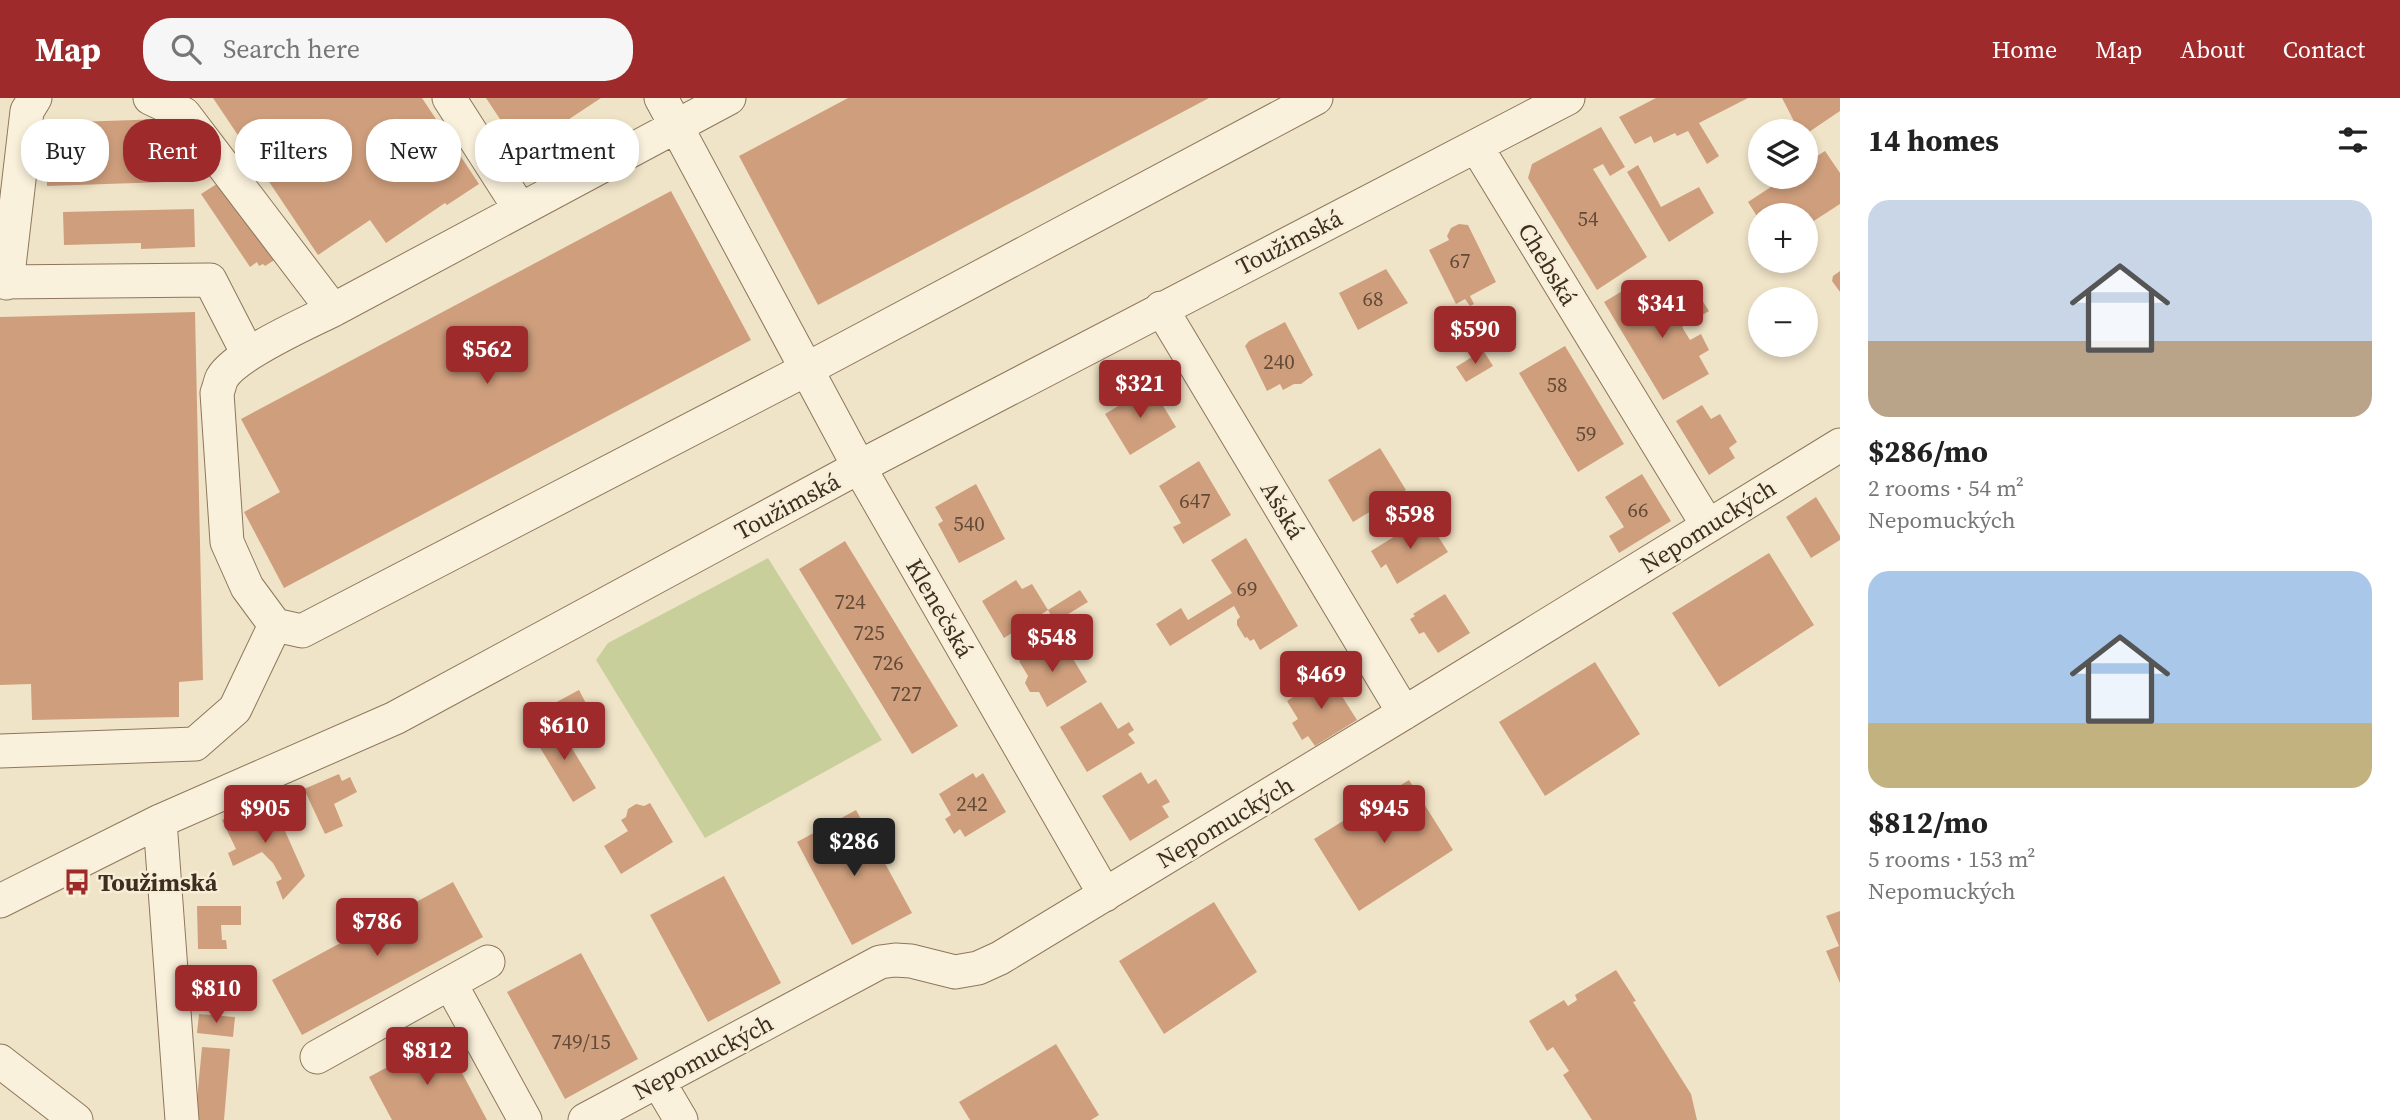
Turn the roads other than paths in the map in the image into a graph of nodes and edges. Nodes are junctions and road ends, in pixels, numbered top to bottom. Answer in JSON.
{"nodes":[{"id":1,"x":35,"y":98,"type":"edge"},
{"id":2,"x":150,"y":98,"type":"edge"},
{"id":3,"x":449,"y":98,"type":"edge"},
{"id":4,"x":729,"y":98,"type":"edge"},
{"id":5,"x":1316,"y":98,"type":"edge"},
{"id":6,"x":1549,"y":102,"type":"edge"},
{"id":7,"x":670,"y":111,"type":"edge"},
{"id":8,"x":1476,"y":145,"type":"junction"},
{"id":9,"x":520,"y":209,"type":"junction"},
{"id":10,"x":4,"y":283,"type":"edge"},
{"id":11,"x":1161,"y":308,"type":"junction"},
{"id":12,"x":333,"y":310,"type":"junction"},
{"id":13,"x":248,"y":354,"type":"junction"},
{"id":14,"x":807,"y":369,"type":"junction"},
{"id":15,"x":1840,"y":445,"type":"edge"},
{"id":16,"x":859,"y":467,"type":"junction"},
{"id":17,"x":1708,"y":526,"type":"junction"},
{"id":18,"x":275,"y":625,"type":"junction"},
{"id":19,"x":1404,"y":713,"type":"junction"},
{"id":20,"x":0,"y":751,"type":"edge"},
{"id":21,"x":160,"y":821,"type":"junction"},
{"id":22,"x":1105,"y":895,"type":"junction"},
{"id":23,"x":0,"y":901,"type":"edge"},
{"id":24,"x":488,"y":962,"type":"dead end"},
{"id":25,"x":450,"y":983,"type":"junction"},
{"id":26,"x":317,"y":1057,"type":"dead end"},
{"id":27,"x":0,"y":1061,"type":"edge"},
{"id":28,"x":658,"y":1081,"type":"junction"},
{"id":29,"x":76,"y":1120,"type":"edge"},
{"id":30,"x":182,"y":1120,"type":"edge"},
{"id":31,"x":525,"y":1120,"type":"edge"},
{"id":32,"x":585,"y":1120,"type":"edge"},
{"id":33,"x":681,"y":1120,"type":"edge"}],
"edges":[{"from":1,"to":10,"type":"street"},
{"from":2,"to":12,"type":"street"},
{"from":3,"to":9,"type":"street"},
{"from":4,"to":7,"type":"street"},
{"from":5,"to":14,"type":"street"},
{"from":6,"to":8,"type":"street","name":"Toužimská"},
{"from":7,"to":9,"type":"street"},
{"from":7,"to":14,"type":"street","name":"Klenečská"},
{"from":8,"to":11,"type":"street","name":"Toužimská"},
{"from":8,"to":17,"type":"street","name":"Chebská"},
{"from":9,"to":12,"type":"street"},
{"from":10,"to":13,"type":"street"},
{"from":11,"to":16,"type":"street","name":"Toužimská"},
{"from":11,"to":19,"type":"street","name":"Ašská"},
{"from":12,"to":13,"type":"street"},
{"from":13,"to":18,"type":"street"},
{"from":14,"to":16,"type":"street","name":"Klenečská"},
{"from":14,"to":18,"type":"street"},
{"from":15,"to":17,"type":"street","name":"Nepomuckých"},
{"from":16,"to":21,"type":"street","name":"Toužimská"},
{"from":16,"to":22,"type":"street","name":"Klenečská"},
{"from":17,"to":19,"type":"street","name":"Nepomuckých"},
{"from":18,"to":20,"type":"street"},
{"from":19,"to":22,"type":"street","name":"Nepomuckých"},
{"from":21,"to":23,"type":"street","name":"Toužimská"},
{"from":21,"to":30,"type":"street"},
{"from":22,"to":28,"type":"street","name":"Nepomuckých"},
{"from":24,"to":25,"type":"street"},
{"from":25,"to":26,"type":"street"},
{"from":25,"to":31,"type":"street"},
{"from":27,"to":29,"type":"street"},
{"from":28,"to":32,"type":"street","name":"Nepomuckých"},
{"from":28,"to":33,"type":"street"}]}
